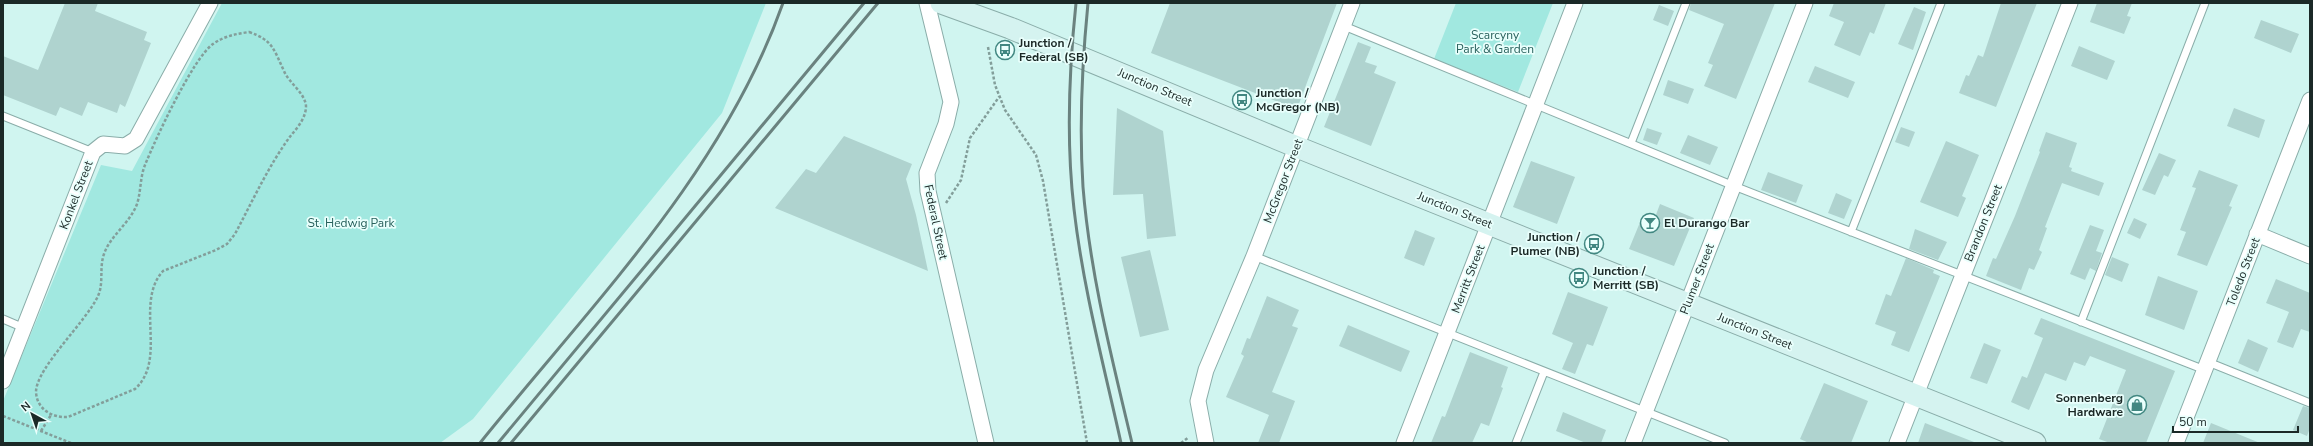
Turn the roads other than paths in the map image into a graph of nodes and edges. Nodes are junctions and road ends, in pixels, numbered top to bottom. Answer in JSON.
{"nodes":[{"id":1,"x":210,"y":3,"type":"edge"},
{"id":2,"x":927,"y":3,"type":"edge"},
{"id":3,"x":941,"y":3,"type":"edge"},
{"id":4,"x":1352,"y":3,"type":"edge"},
{"id":5,"x":1575,"y":3,"type":"edge"},
{"id":6,"x":1686,"y":3,"type":"edge"},
{"id":7,"x":1805,"y":3,"type":"edge"},
{"id":8,"x":1941,"y":3,"type":"edge"},
{"id":9,"x":2070,"y":3,"type":"edge"},
{"id":10,"x":2205,"y":3,"type":"edge"},
{"id":11,"x":1344,"y":26,"type":"junction"},
{"id":12,"x":2310,"y":100,"type":"edge"},
{"id":13,"x":1535,"y":103,"type":"junction"},
{"id":14,"x":3,"y":116,"type":"edge"},
{"id":15,"x":1631,"y":143,"type":"junction"},
{"id":16,"x":1297,"y":147,"type":"junction"},
{"id":17,"x":93,"y":152,"type":"junction"},
{"id":18,"x":1734,"y":186,"type":"junction"},
{"id":19,"x":1489,"y":224,"type":"junction"},
{"id":20,"x":1851,"y":232,"type":"junction"},
{"id":21,"x":2257,"y":234,"type":"junction"},
{"id":22,"x":1254,"y":256,"type":"junction"},
{"id":23,"x":2310,"y":256,"type":"edge"},
{"id":24,"x":1962,"y":276,"type":"junction"},
{"id":25,"x":1688,"y":303,"type":"junction"},
{"id":26,"x":3,"y":320,"type":"edge"},
{"id":27,"x":2081,"y":322,"type":"junction"},
{"id":28,"x":24,"y":328,"type":"junction"},
{"id":29,"x":1447,"y":333,"type":"junction"},
{"id":30,"x":2206,"y":366,"type":"junction"},
{"id":31,"x":1544,"y":372,"type":"junction"},
{"id":32,"x":3,"y":382,"type":"edge"},
{"id":33,"x":1915,"y":395,"type":"junction"},
{"id":34,"x":2310,"y":403,"type":"edge"},
{"id":35,"x":1646,"y":412,"type":"junction"},
{"id":36,"x":986,"y":443,"type":"edge"},
{"id":37,"x":1206,"y":443,"type":"edge"},
{"id":38,"x":1404,"y":443,"type":"edge"},
{"id":39,"x":1516,"y":443,"type":"edge"},
{"id":40,"x":1633,"y":443,"type":"edge"},
{"id":41,"x":1725,"y":443,"type":"edge"},
{"id":42,"x":1897,"y":443,"type":"edge"},
{"id":43,"x":2035,"y":443,"type":"edge"},
{"id":44,"x":2176,"y":443,"type":"edge"}],
"edges":[{"from":1,"to":17,"type":"street","name":"Konkel Street"},
{"from":2,"to":36,"type":"street","name":"Federal Street"},
{"from":3,"to":16,"type":"street","name":"Junction Street"},
{"from":4,"to":11,"type":"street","name":"McGregor Street"},
{"from":5,"to":13,"type":"street","name":"Merritt Street"},
{"from":6,"to":15,"type":"lane"},
{"from":7,"to":18,"type":"street","name":"Plumer Street"},
{"from":8,"to":20,"type":"lane"},
{"from":9,"to":24,"type":"street","name":"Brandon Street"},
{"from":10,"to":27,"type":"lane"},
{"from":11,"to":13,"type":"lane"},
{"from":11,"to":16,"type":"street","name":"McGregor Street"},
{"from":12,"to":21,"type":"street","name":"Toledo Street"},
{"from":13,"to":15,"type":"lane"},
{"from":13,"to":19,"type":"street","name":"Merritt Street"},
{"from":14,"to":17,"type":"lane"},
{"from":15,"to":18,"type":"lane"},
{"from":16,"to":19,"type":"street","name":"Junction Street"},
{"from":16,"to":22,"type":"street","name":"McGregor Street"},
{"from":17,"to":28,"type":"street","name":"Konkel Street"},
{"from":18,"to":20,"type":"lane"},
{"from":18,"to":25,"type":"street","name":"Plumer Street"},
{"from":19,"to":25,"type":"street","name":"Junction Street"},
{"from":19,"to":29,"type":"street","name":"Merritt Street"},
{"from":20,"to":24,"type":"lane"},
{"from":21,"to":23,"type":"street"},
{"from":21,"to":30,"type":"street","name":"Toledo Street"},
{"from":22,"to":29,"type":"lane"},
{"from":22,"to":37,"type":"street","name":"McGregor Street"},
{"from":24,"to":27,"type":"lane"},
{"from":24,"to":33,"type":"street","name":"Brandon Street"},
{"from":25,"to":33,"type":"street","name":"Junction Street"},
{"from":25,"to":35,"type":"street","name":"Plumer Street"},
{"from":26,"to":28,"type":"lane"},
{"from":27,"to":30,"type":"lane"},
{"from":28,"to":32,"type":"street","name":"Konkel Street"},
{"from":29,"to":31,"type":"lane"},
{"from":29,"to":38,"type":"street","name":"Merritt Street"},
{"from":30,"to":34,"type":"lane"},
{"from":30,"to":44,"type":"street","name":"Toledo Street"},
{"from":31,"to":35,"type":"lane"},
{"from":31,"to":39,"type":"lane"},
{"from":33,"to":42,"type":"street","name":"Brandon Street"},
{"from":33,"to":43,"type":"street","name":"Junction Street"},
{"from":35,"to":40,"type":"street","name":"Plumer Street"},
{"from":35,"to":41,"type":"lane"}]}
